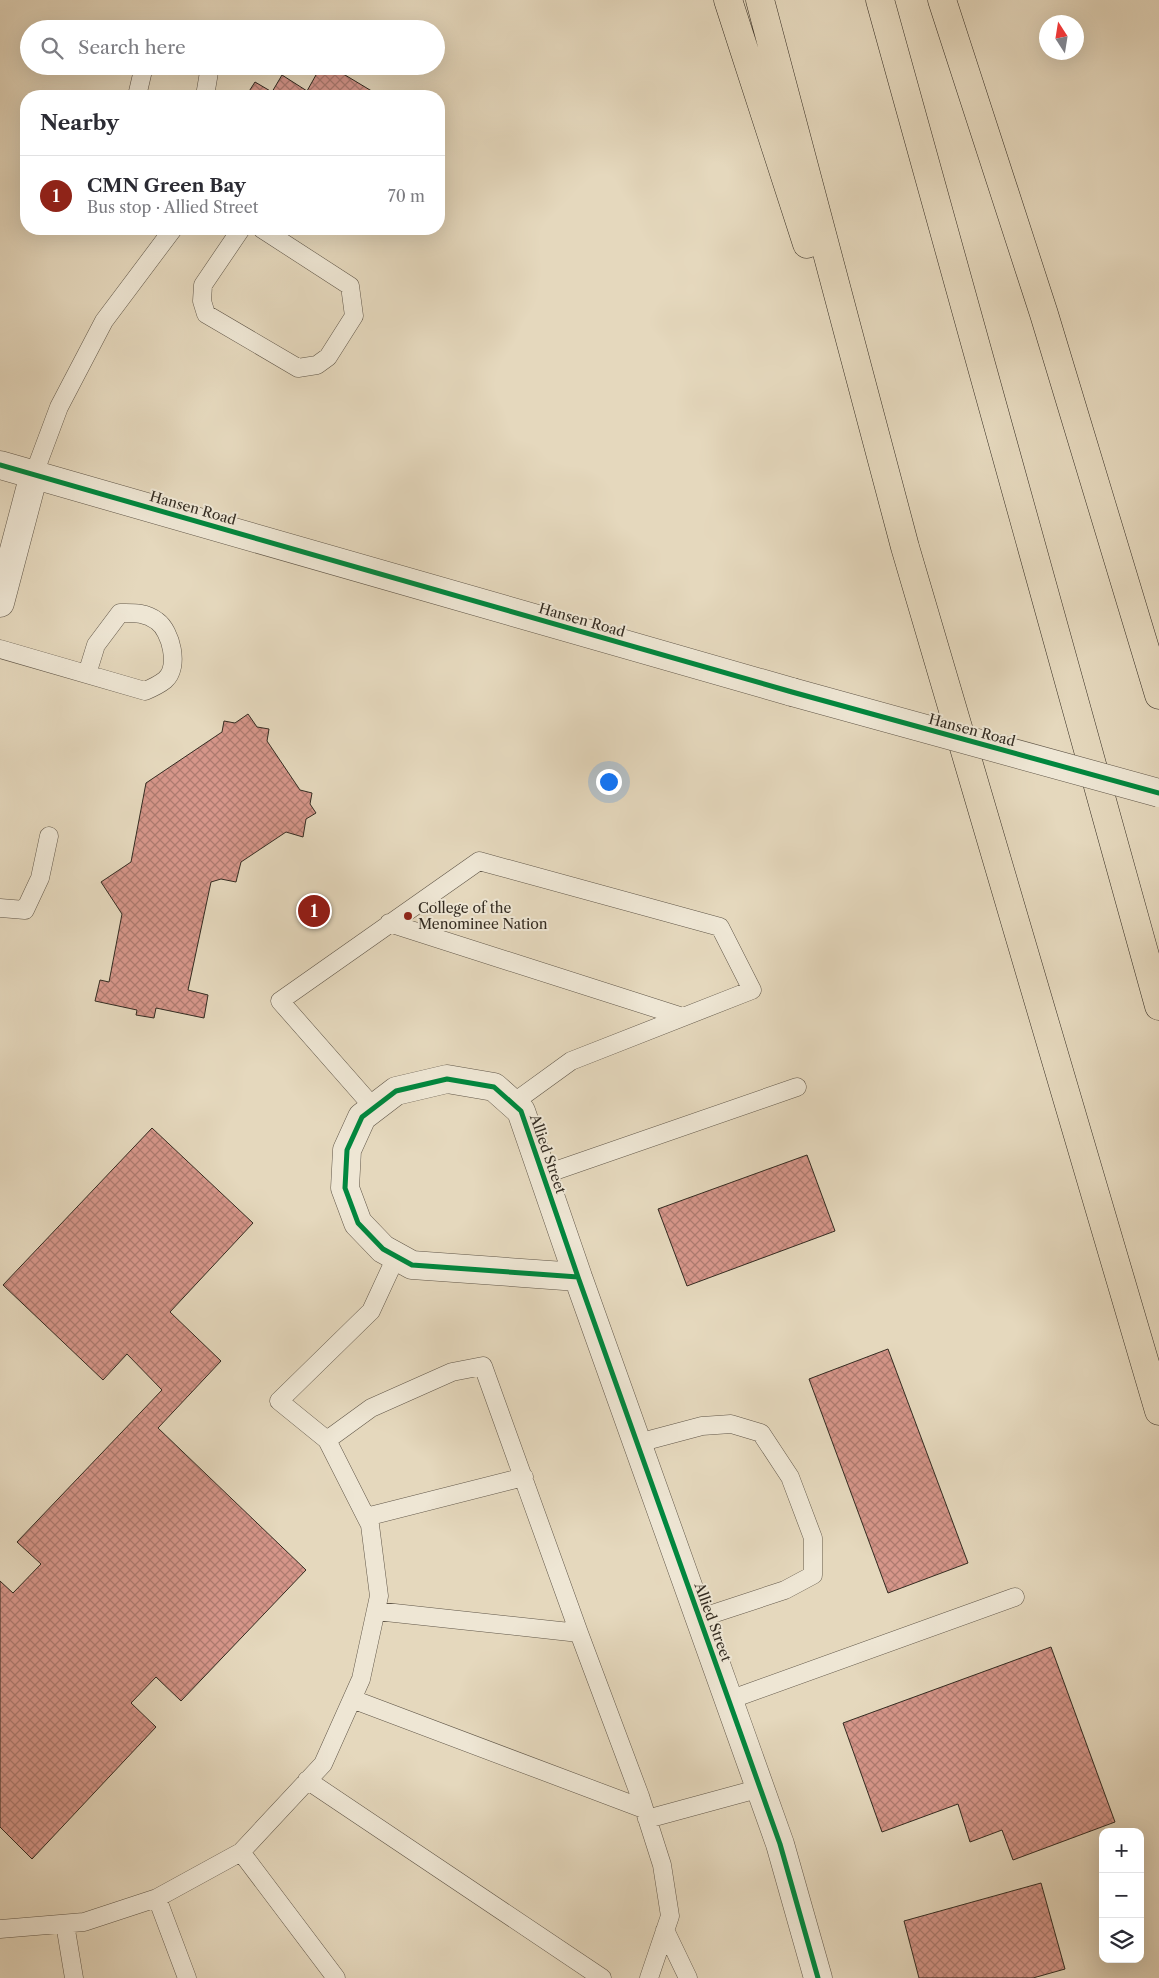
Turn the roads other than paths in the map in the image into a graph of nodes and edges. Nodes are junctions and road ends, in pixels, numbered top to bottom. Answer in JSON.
{"nodes":[{"id":1,"x":728,"y":0,"type":"edge"},
{"id":2,"x":760,"y":0,"type":"edge"},
{"id":3,"x":880,"y":0,"type":"edge"},
{"id":4,"x":942,"y":0,"type":"edge"},
{"id":5,"x":142,"y":75,"type":"edge"},
{"id":6,"x":208,"y":75,"type":"edge"},
{"id":7,"x":138,"y":90,"type":"edge"},
{"id":8,"x":206,"y":90,"type":"edge"},
{"id":9,"x":168,"y":235,"type":"edge"},
{"id":10,"x":237,"y":235,"type":"edge"},
{"id":11,"x":271,"y":235,"type":"edge"},
{"id":12,"x":0,"y":465,"type":"edge"},
{"id":13,"x":34,"y":474,"type":"junction"},
{"id":14,"x":906,"y":547,"type":"junction"},
{"id":15,"x":0,"y":603,"type":"edge"},
{"id":16,"x":0,"y":649,"type":"edge"},
{"id":17,"x":87,"y":674,"type":"junction"},
{"id":18,"x":1159,"y":695,"type":"edge"},
{"id":19,"x":1159,"y":793,"type":"edge"},
{"id":20,"x":49,"y":836,"type":"dead end"},
{"id":21,"x":0,"y":908,"type":"edge"},
{"id":22,"x":389,"y":923,"type":"junction"},
{"id":23,"x":1159,"y":1006,"type":"edge"},
{"id":24,"x":683,"y":1017,"type":"junction"},
{"id":25,"x":797,"y":1087,"type":"dead end"},
{"id":26,"x":512,"y":1103,"type":"junction"},
{"id":27,"x":374,"y":1108,"type":"junction"},
{"id":28,"x":544,"y":1175,"type":"junction"},
{"id":29,"x":396,"y":1257,"type":"junction"},
{"id":30,"x":578,"y":1277,"type":"junction"},
{"id":31,"x":1159,"y":1411,"type":"edge"},
{"id":32,"x":327,"y":1440,"type":"junction"},
{"id":33,"x":638,"y":1443,"type":"junction"},
{"id":34,"x":524,"y":1477,"type":"junction"},
{"id":35,"x":366,"y":1517,"type":"junction"},
{"id":36,"x":1015,"y":1597,"type":"dead end"},
{"id":37,"x":376,"y":1611,"type":"junction"},
{"id":38,"x":700,"y":1618,"type":"junction"},
{"id":39,"x":579,"y":1633,"type":"junction"},
{"id":40,"x":352,"y":1698,"type":"junction"},
{"id":41,"x":729,"y":1700,"type":"junction"},
{"id":42,"x":307,"y":1780,"type":"junction"},
{"id":43,"x":760,"y":1788,"type":"junction"},
{"id":44,"x":646,"y":1814,"type":"junction"},
{"id":45,"x":241,"y":1852,"type":"junction"},
{"id":46,"x":157,"y":1898,"type":"junction"},
{"id":47,"x":65,"y":1924,"type":"junction"},
{"id":48,"x":0,"y":1929,"type":"edge"},
{"id":49,"x":666,"y":1930,"type":"junction"},
{"id":50,"x":74,"y":1978,"type":"edge"},
{"id":51,"x":187,"y":1978,"type":"edge"},
{"id":52,"x":336,"y":1978,"type":"edge"},
{"id":53,"x":602,"y":1978,"type":"edge"},
{"id":54,"x":649,"y":1978,"type":"edge"},
{"id":55,"x":688,"y":1978,"type":"edge"},
{"id":56,"x":818,"y":1978,"type":"edge"}],
"edges":[{"from":1,"to":14,"type":"highway"},
{"from":2,"to":14,"type":"highway"},
{"from":3,"to":23,"type":"highway"},
{"from":4,"to":18,"type":"highway"},
{"from":5,"to":7,"type":"lane"},
{"from":6,"to":8,"type":"lane"},
{"from":9,"to":13,"type":"lane"},
{"from":10,"to":11,"type":"lane"},
{"from":12,"to":13,"type":"street","name":"Hansen Road"},
{"from":13,"to":15,"type":"street"},
{"from":13,"to":19,"type":"street","name":"Hansen Road","bridge":true},
{"from":14,"to":31,"type":"highway"},
{"from":16,"to":17,"type":"lane"},
{"from":17,"to":17,"type":"lane"},
{"from":20,"to":21,"type":"lane"},
{"from":22,"to":24,"type":"lane"},
{"from":22,"to":24,"type":"lane"},
{"from":22,"to":27,"type":"lane"},
{"from":24,"to":26,"type":"lane"},
{"from":25,"to":28,"type":"lane"},
{"from":26,"to":27,"type":"street","name":"Allied Street"},
{"from":26,"to":28,"type":"street","name":"Allied Street"},
{"from":27,"to":29,"type":"street","name":"Allied Street"},
{"from":28,"to":30,"type":"street","name":"Allied Street"},
{"from":29,"to":30,"type":"street","name":"Allied Street"},
{"from":29,"to":32,"type":"lane"},
{"from":30,"to":33,"type":"street","name":"Allied Street"},
{"from":32,"to":34,"type":"lane"},
{"from":32,"to":35,"type":"lane"},
{"from":33,"to":38,"type":"street","name":"Allied Street"},
{"from":33,"to":38,"type":"lane"},
{"from":34,"to":35,"type":"lane"},
{"from":34,"to":39,"type":"lane"},
{"from":35,"to":37,"type":"lane"},
{"from":36,"to":41,"type":"lane"},
{"from":37,"to":39,"type":"lane"},
{"from":37,"to":40,"type":"lane"},
{"from":38,"to":41,"type":"street","name":"Allied Street"},
{"from":39,"to":44,"type":"lane"},
{"from":40,"to":42,"type":"lane"},
{"from":40,"to":44,"type":"lane"},
{"from":41,"to":43,"type":"street","name":"Allied Street"},
{"from":42,"to":45,"type":"lane"},
{"from":42,"to":53,"type":"lane"},
{"from":43,"to":44,"type":"lane"},
{"from":43,"to":56,"type":"street","name":"Allied Street"},
{"from":44,"to":49,"type":"lane"},
{"from":45,"to":46,"type":"lane"},
{"from":45,"to":52,"type":"lane"},
{"from":46,"to":47,"type":"lane"},
{"from":46,"to":51,"type":"lane"},
{"from":47,"to":48,"type":"lane"},
{"from":47,"to":50,"type":"lane"},
{"from":49,"to":54,"type":"lane"},
{"from":49,"to":55,"type":"lane"}]}
